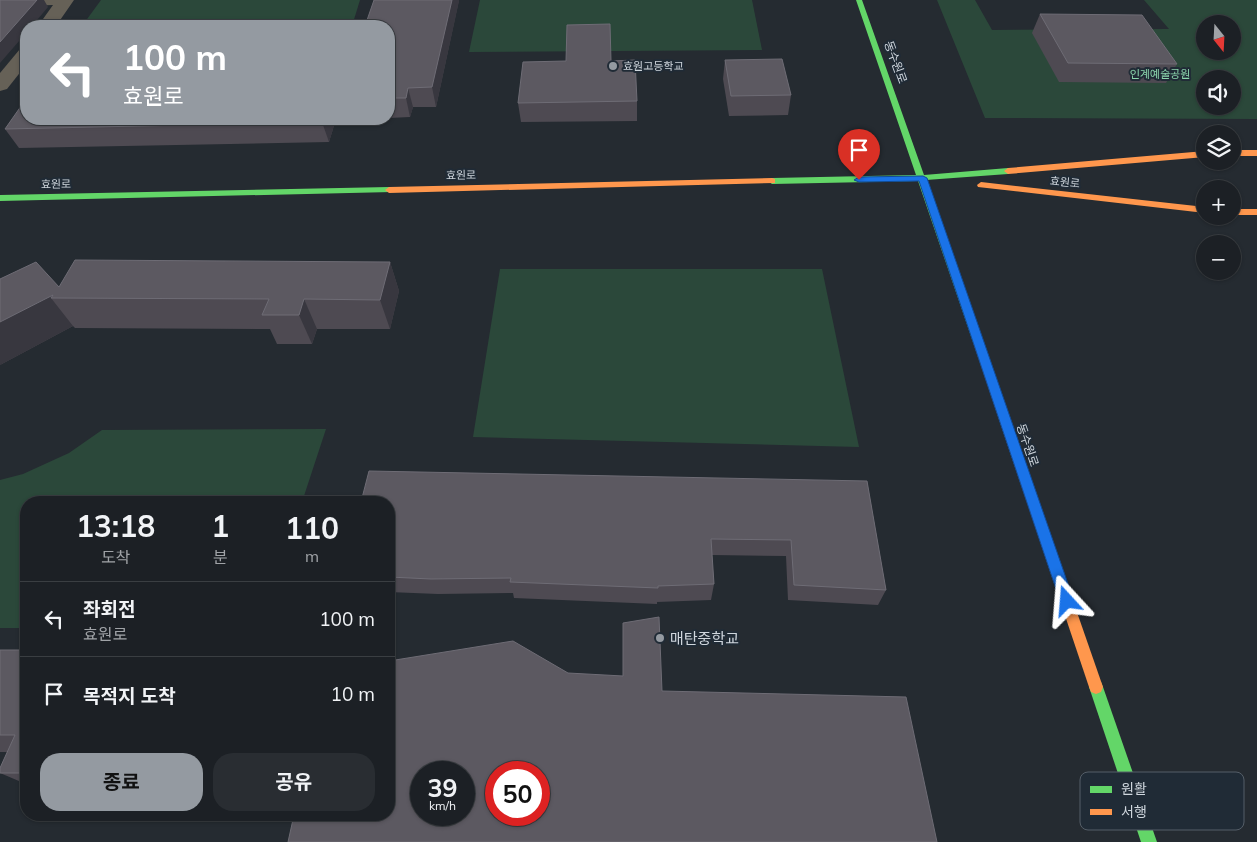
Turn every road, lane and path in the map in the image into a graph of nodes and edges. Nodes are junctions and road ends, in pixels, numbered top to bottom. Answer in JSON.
{"nodes":[{"id":1,"x":66,"y":0,"type":"edge"},
{"id":2,"x":859,"y":0,"type":"edge"},
{"id":3,"x":0,"y":2,"type":"edge"},
{"id":4,"x":51,"y":20,"type":"edge"},
{"id":5,"x":15,"y":60,"type":"edge"},
{"id":6,"x":0,"y":85,"type":"edge"},
{"id":7,"x":1241,"y":153,"type":"edge"},
{"id":8,"x":1257,"y":153,"type":"edge"},
{"id":9,"x":1196,"y":155,"type":"edge"},
{"id":10,"x":923,"y":178,"type":"junction"},
{"id":11,"x":0,"y":198,"type":"edge"},
{"id":12,"x":1196,"y":209,"type":"edge"},
{"id":13,"x":1241,"y":212,"type":"edge"},
{"id":14,"x":1257,"y":212,"type":"edge"},
{"id":15,"x":1125,"y":772,"type":"edge"},
{"id":16,"x":1145,"y":830,"type":"edge"},
{"id":17,"x":1149,"y":842,"type":"edge"}],
"edges":[{"from":1,"to":3,"type":"street"},
{"from":1,"to":4,"type":"street"},
{"from":2,"to":10,"type":"street","name":"동수원로"},
{"from":5,"to":6,"type":"street"},
{"from":7,"to":8,"type":"street"},
{"from":9,"to":10,"type":"street","name":"효원로"},
{"from":10,"to":11,"type":"street","name":"효원로"},
{"from":10,"to":12,"type":"street","name":"효원로"},
{"from":10,"to":15,"type":"street","name":"동수원로"},
{"from":13,"to":14,"type":"street"},
{"from":16,"to":17,"type":"street","name":"동수원로"}]}
